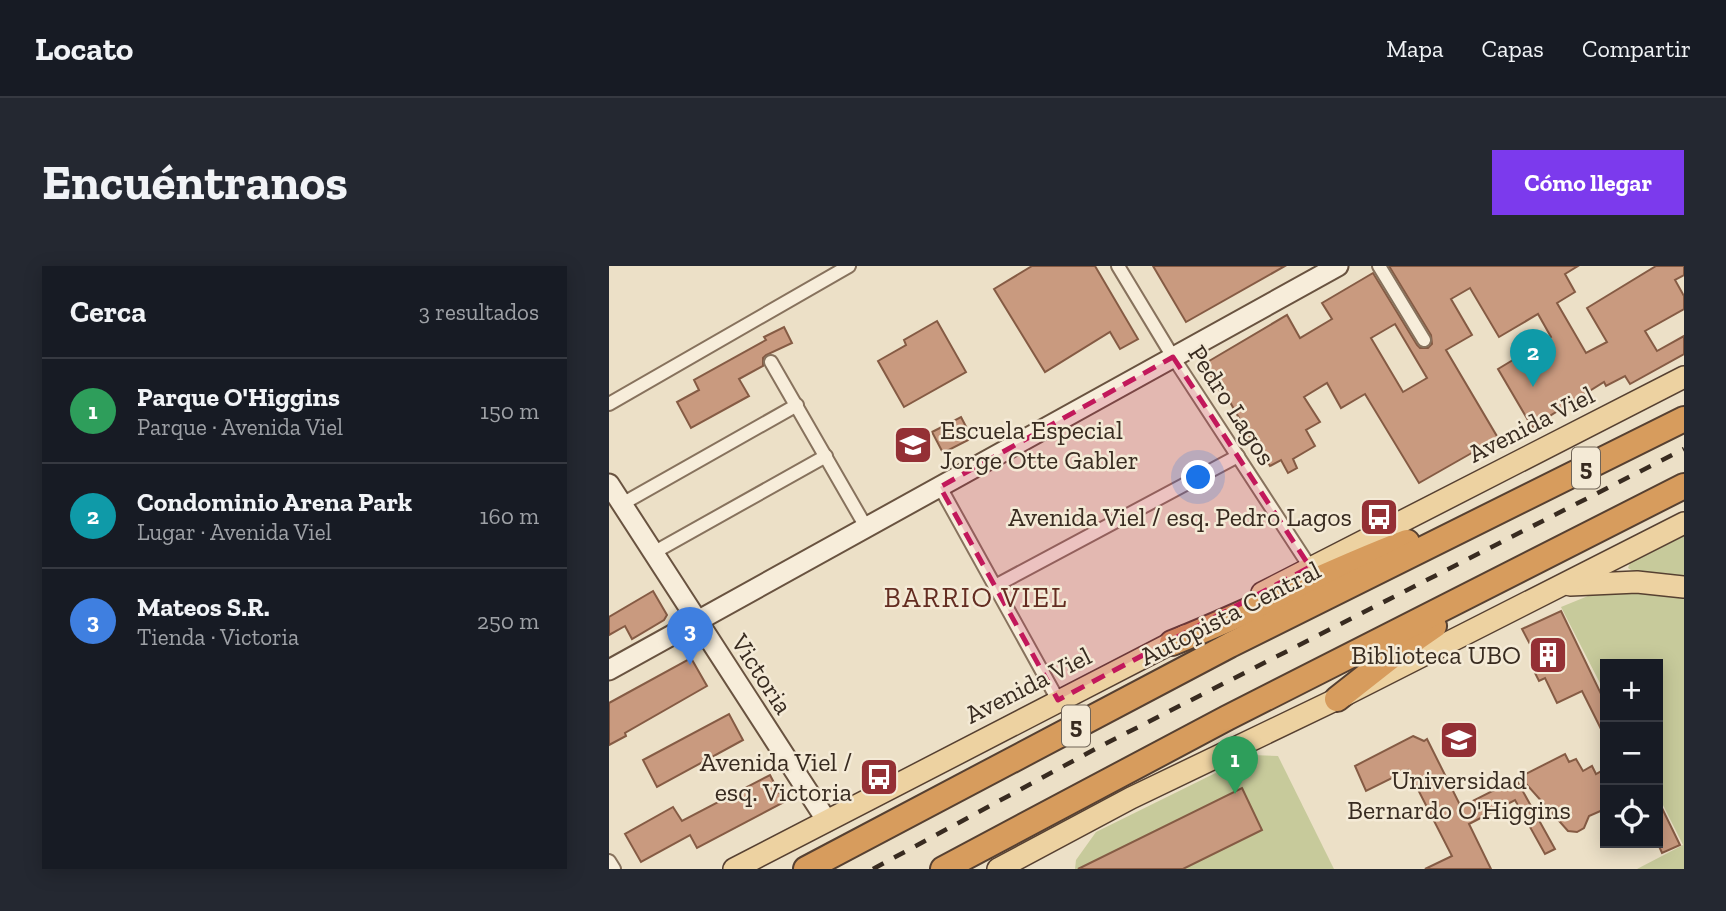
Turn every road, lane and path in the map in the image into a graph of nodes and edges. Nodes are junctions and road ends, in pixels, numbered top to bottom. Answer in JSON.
{"nodes":[{"id":1,"x":849,"y":266,"type":"edge"},
{"id":2,"x":1118,"y":266,"type":"edge"},
{"id":3,"x":1338,"y":266,"type":"edge"},
{"id":4,"x":1379,"y":266,"type":"edge"},
{"id":5,"x":1425,"y":340,"type":"dead end"},
{"id":6,"x":1173,"y":357,"type":"junction"},
{"id":7,"x":771,"y":362,"type":"dead end"},
{"id":8,"x":1684,"y":377,"type":"edge"},
{"id":9,"x":609,"y":404,"type":"edge"},
{"id":10,"x":797,"y":405,"type":"junction"},
{"id":11,"x":1684,"y":419,"type":"edge"},
{"id":12,"x":826,"y":456,"type":"junction"},
{"id":13,"x":1238,"y":456,"type":"junction"},
{"id":14,"x":609,"y":484,"type":"edge"},
{"id":15,"x":940,"y":486,"type":"junction"},
{"id":16,"x":1684,"y":486,"type":"edge"},
{"id":17,"x":622,"y":504,"type":"junction"},
{"id":18,"x":1488,"y":518,"type":"junction"},
{"id":19,"x":1684,"y":523,"type":"edge"},
{"id":20,"x":866,"y":527,"type":"junction"},
{"id":21,"x":653,"y":553,"type":"junction"},
{"id":22,"x":1310,"y":567,"type":"junction"},
{"id":23,"x":1494,"y":582,"type":"junction"},
{"id":24,"x":995,"y":586,"type":"junction"},
{"id":25,"x":1561,"y":586,"type":"junction"},
{"id":26,"x":1684,"y":587,"type":"edge"},
{"id":27,"x":697,"y":621,"type":"junction"},
{"id":28,"x":1172,"y":643,"type":"junction"},
{"id":29,"x":609,"y":670,"type":"edge"},
{"id":30,"x":1337,"y":699,"type":"junction"},
{"id":31,"x":1058,"y":700,"type":"junction"},
{"id":32,"x":827,"y":821,"type":"junction"},
{"id":33,"x":609,"y":861,"type":"edge"},
{"id":34,"x":614,"y":869,"type":"edge"},
{"id":35,"x":734,"y":869,"type":"edge"},
{"id":36,"x":806,"y":869,"type":"edge"},
{"id":37,"x":943,"y":869,"type":"edge"},
{"id":38,"x":998,"y":869,"type":"edge"}],
"edges":[{"from":1,"to":9,"type":"street"},
{"from":2,"to":6,"type":"street","name":"Pedro Lagos"},
{"from":3,"to":6,"type":"street"},
{"from":4,"to":5,"type":"street"},
{"from":6,"to":13,"type":"street","name":"Pedro Lagos"},
{"from":6,"to":15,"type":"street"},
{"from":7,"to":10,"type":"street"},
{"from":8,"to":22,"type":"main road","name":"Avenida Viel"},
{"from":10,"to":12,"type":"street"},
{"from":10,"to":17,"type":"street"},
{"from":11,"to":18,"type":"highway","name":"Autopista Central","number":"5"},
{"from":12,"to":20,"type":"street"},
{"from":12,"to":21,"type":"street"},
{"from":13,"to":22,"type":"street","name":"Pedro Lagos"},
{"from":13,"to":24,"type":"street"},
{"from":14,"to":17,"type":"street","name":"Victoria"},
{"from":15,"to":20,"type":"street"},
{"from":15,"to":24,"type":"street"},
{"from":16,"to":23,"type":"highway","number":"5"},
{"from":17,"to":21,"type":"street","name":"Victoria"},
{"from":18,"to":28,"type":"highway"},
{"from":18,"to":36,"type":"highway","name":"Autopista Central","number":"5"},
{"from":19,"to":25,"type":"main road"},
{"from":20,"to":27,"type":"street"},
{"from":21,"to":27,"type":"street","name":"Victoria"},
{"from":22,"to":28,"type":"main road","name":"Avenida Viel"},
{"from":23,"to":30,"type":"highway"},
{"from":23,"to":37,"type":"highway","number":"5"},
{"from":24,"to":31,"type":"street"},
{"from":25,"to":26,"type":"main road"},
{"from":25,"to":30,"type":"main road"},
{"from":27,"to":29,"type":"street"},
{"from":27,"to":32,"type":"street","name":"Victoria"},
{"from":28,"to":31,"type":"main road","name":"Avenida Viel"},
{"from":30,"to":38,"type":"main road"},
{"from":31,"to":32,"type":"main road","name":"Avenida Viel"},
{"from":32,"to":35,"type":"main road","name":"Avenida Viel"},
{"from":33,"to":34,"type":"street"}]}
